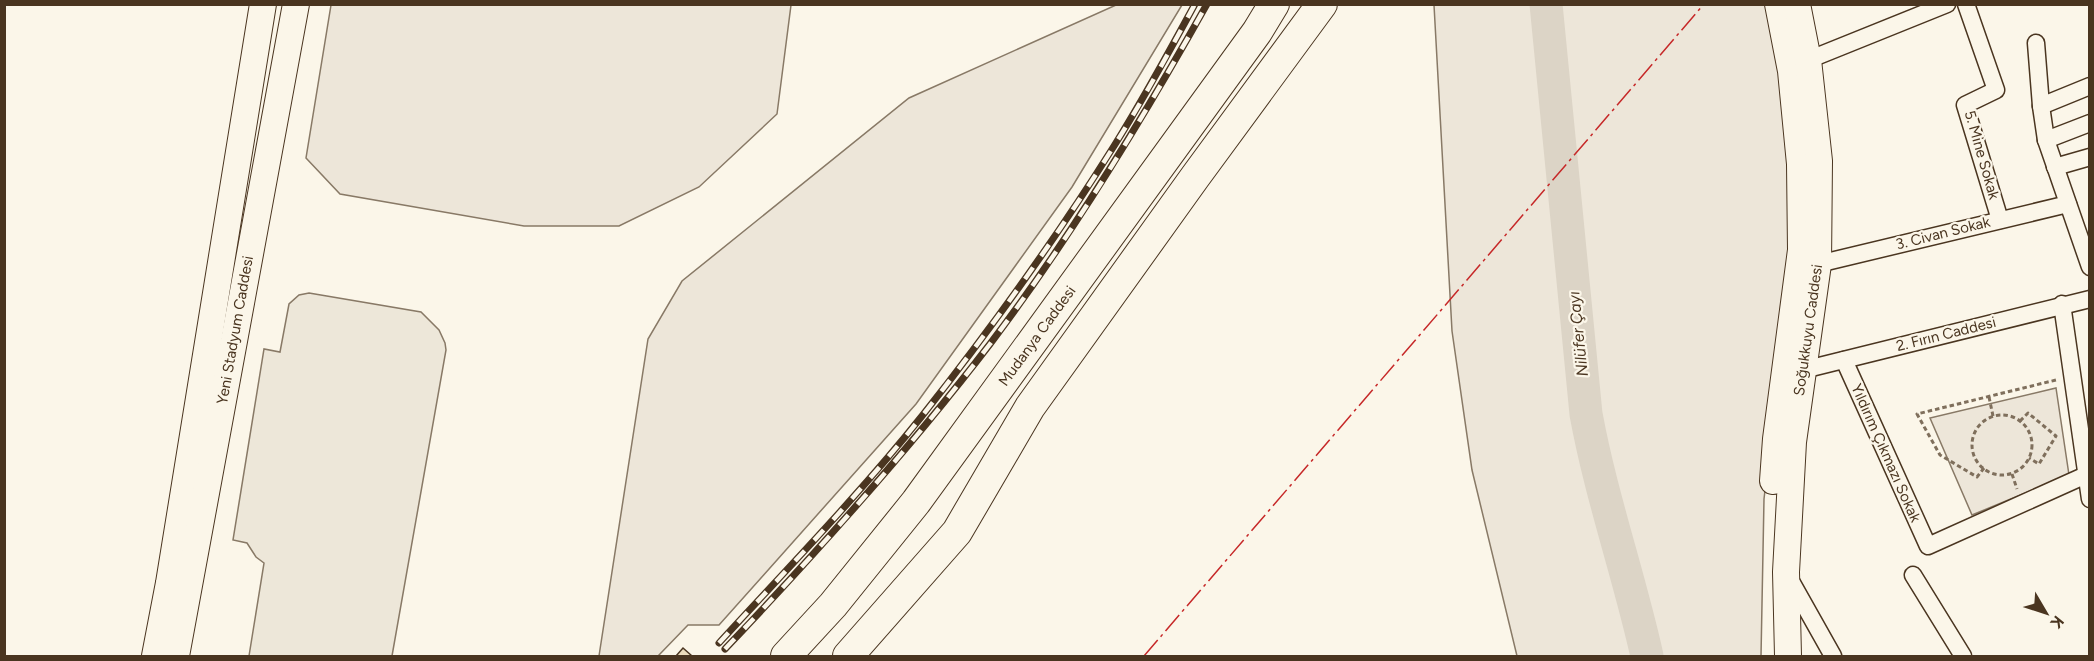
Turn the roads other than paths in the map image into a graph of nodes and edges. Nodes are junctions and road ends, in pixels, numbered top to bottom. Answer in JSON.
{"nodes":[{"id":1,"x":263,"y":4,"type":"edge"},
{"id":2,"x":296,"y":4,"type":"edge"},
{"id":3,"x":1274,"y":4,"type":"edge"},
{"id":4,"x":1322,"y":4,"type":"edge"},
{"id":5,"x":1336,"y":4,"type":"edge"},
{"id":6,"x":1778,"y":4,"type":"edge"},
{"id":7,"x":1797,"y":4,"type":"edge"},
{"id":8,"x":1947,"y":4,"type":"edge"},
{"id":9,"x":1966,"y":4,"type":"edge"},
{"id":10,"x":2036,"y":43,"type":"dead end"},
{"id":11,"x":1808,"y":60,"type":"junction"},
{"id":12,"x":2090,"y":86,"type":"edge"},
{"id":13,"x":2041,"y":106,"type":"junction"},
{"id":14,"x":2090,"y":123,"type":"edge"},
{"id":15,"x":2046,"y":140,"type":"junction"},
{"id":16,"x":2090,"y":157,"type":"edge"},
{"id":17,"x":2055,"y":167,"type":"junction"},
{"id":18,"x":2068,"y":204,"type":"junction"},
{"id":19,"x":2000,"y":220,"type":"junction"},
{"id":20,"x":1818,"y":264,"type":"junction"},
{"id":21,"x":2090,"y":267,"type":"edge"},
{"id":22,"x":2090,"y":299,"type":"edge"},
{"id":23,"x":2062,"y":304,"type":"junction"},
{"id":24,"x":1844,"y":360,"type":"junction"},
{"id":25,"x":1803,"y":370,"type":"junction"},
{"id":26,"x":2086,"y":476,"type":"junction"},
{"id":27,"x":2090,"y":499,"type":"edge"},
{"id":28,"x":957,"y":532,"type":"junction"},
{"id":29,"x":1786,"y":572,"type":"junction"},
{"id":30,"x":1913,"y":575,"type":"dead end"},
{"id":31,"x":155,"y":657,"type":"edge"},
{"id":32,"x":176,"y":657,"type":"edge"},
{"id":33,"x":786,"y":657,"type":"edge"},
{"id":34,"x":848,"y":657,"type":"edge"},
{"id":35,"x":1772,"y":657,"type":"edge"},
{"id":36,"x":1788,"y":657,"type":"edge"},
{"id":37,"x":1833,"y":657,"type":"edge"},
{"id":38,"x":1963,"y":657,"type":"edge"}],
"edges":[{"from":1,"to":31,"type":"main road","name":"Yeni Stadyum Caddesi"},
{"from":2,"to":32,"type":"main road","name":"Yeni Stadyum Caddesi"},
{"from":3,"to":33,"type":"highway","name":"Mudanya Caddesi"},
{"from":4,"to":28,"type":"highway"},
{"from":5,"to":28,"type":"main road"},
{"from":6,"to":35,"type":"main road","name":"Soğukkuyu Caddesi"},
{"from":7,"to":11,"type":"main road","name":"Soğukkuyu Caddesi"},
{"from":8,"to":11,"type":"street"},
{"from":9,"to":19,"type":"street","name":"5. Mine Sokak"},
{"from":10,"to":13,"type":"street"},
{"from":11,"to":20,"type":"main road","name":"Soğukkuyu Caddesi"},
{"from":12,"to":13,"type":"street"},
{"from":13,"to":15,"type":"street"},
{"from":14,"to":15,"type":"street"},
{"from":15,"to":17,"type":"street"},
{"from":16,"to":17,"type":"street"},
{"from":17,"to":18,"type":"street"},
{"from":18,"to":19,"type":"street","name":"3. Civan Sokak"},
{"from":18,"to":21,"type":"street"},
{"from":19,"to":20,"type":"street","name":"3. Civan Sokak"},
{"from":20,"to":25,"type":"main road","name":"Soğukkuyu Caddesi"},
{"from":22,"to":23,"type":"street","name":"2. Fırın Caddesi"},
{"from":23,"to":24,"type":"street","name":"2. Fırın Caddesi"},
{"from":23,"to":26,"type":"street"},
{"from":24,"to":25,"type":"street","name":"2. Fırın Caddesi"},
{"from":24,"to":26,"type":"street","name":"Yıldırım Çıkmazı Sokak"},
{"from":25,"to":29,"type":"main road","name":"Soğukkuyu Caddesi"},
{"from":26,"to":27,"type":"street"},
{"from":28,"to":34,"type":"highway"},
{"from":29,"to":36,"type":"main road","name":"Soğukkuyu Caddesi"},
{"from":29,"to":37,"type":"street"},
{"from":30,"to":38,"type":"street"}]}
